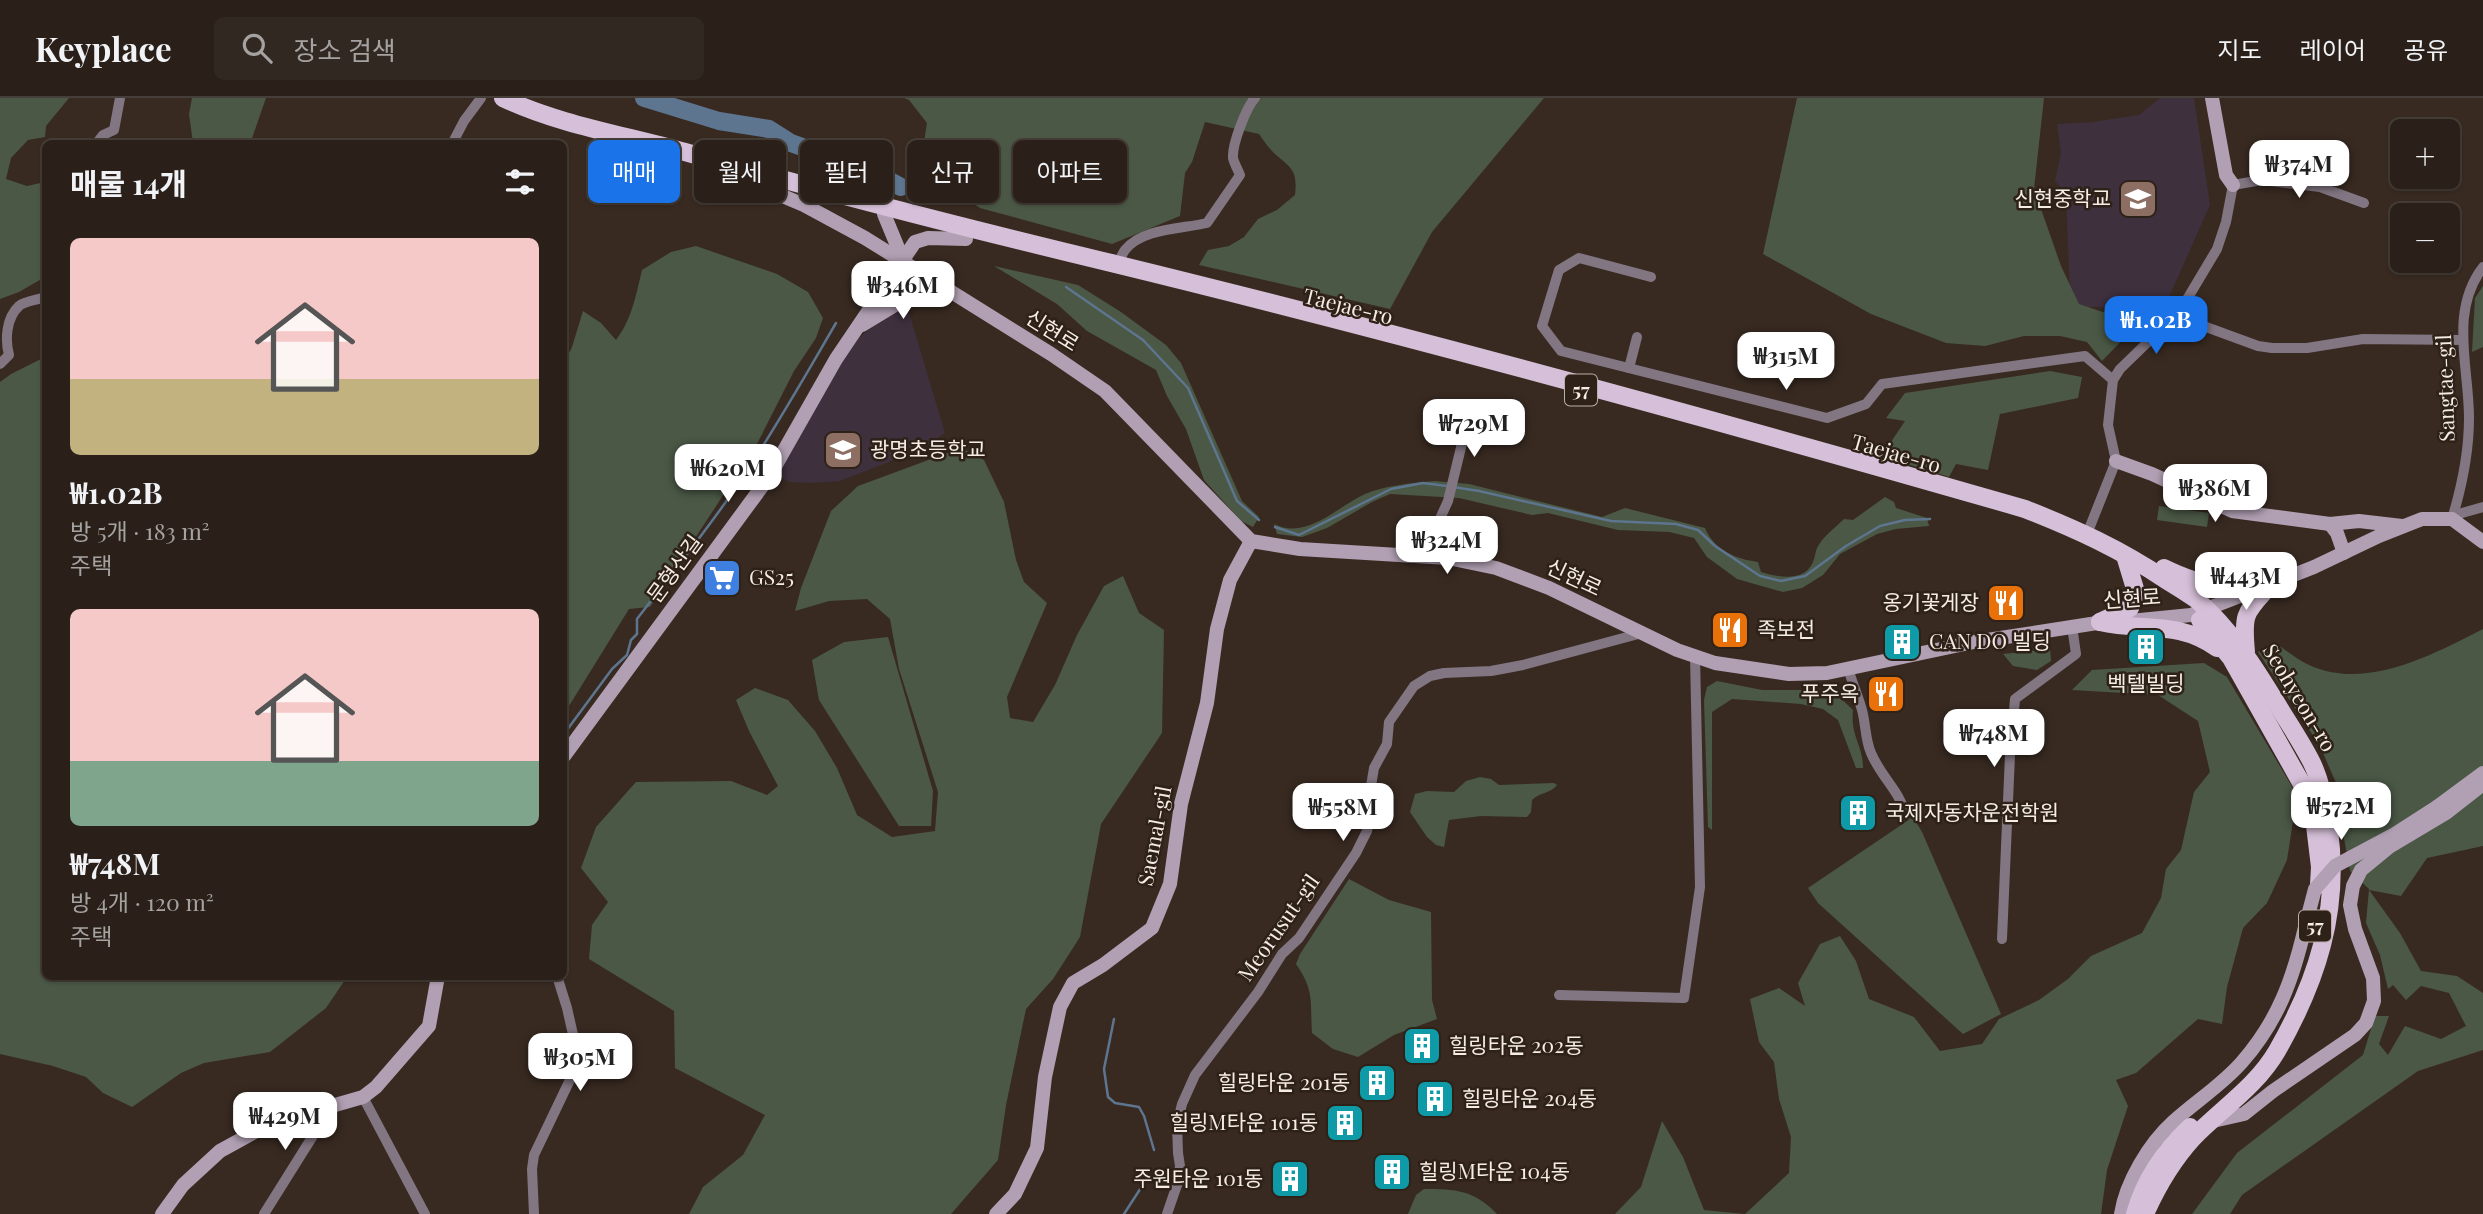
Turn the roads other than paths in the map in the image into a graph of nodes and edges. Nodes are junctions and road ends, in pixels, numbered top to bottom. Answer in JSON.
{"nodes":[{"id":1,"x":120,"y":98,"type":"edge"},
{"id":2,"x":481,"y":98,"type":"edge"},
{"id":3,"x":493,"y":98,"type":"edge"},
{"id":4,"x":503,"y":98,"type":"edge"},
{"id":5,"x":1255,"y":98,"type":"edge"},
{"id":6,"x":2212,"y":98,"type":"edge"},
{"id":7,"x":99,"y":140,"type":"edge"},
{"id":8,"x":454,"y":140,"type":"edge"},
{"id":9,"x":694,"y":160,"type":"edge"},
{"id":10,"x":786,"y":185,"type":"edge"},
{"id":11,"x":2234,"y":185,"type":"junction"},
{"id":12,"x":786,"y":197,"type":"edge"},
{"id":13,"x":2364,"y":203,"type":"dead end"},
{"id":14,"x":885,"y":210,"type":"junction"},
{"id":15,"x":966,"y":239,"type":"junction"},
{"id":16,"x":904,"y":262,"type":"junction"},
{"id":17,"x":1117,"y":265,"type":"junction"},
{"id":18,"x":2483,"y":267,"type":"edge"},
{"id":19,"x":1651,"y":276,"type":"dead end"},
{"id":20,"x":943,"y":287,"type":"junction"},
{"id":21,"x":42,"y":298,"type":"edge"},
{"id":22,"x":2180,"y":311,"type":"junction"},
{"id":23,"x":855,"y":330,"type":"junction"},
{"id":24,"x":1637,"y":337,"type":"dead end"},
{"id":25,"x":2463,"y":340,"type":"junction"},
{"id":26,"x":0,"y":364,"type":"edge"},
{"id":27,"x":1629,"y":368,"type":"junction"},
{"id":28,"x":2113,"y":380,"type":"junction"},
{"id":29,"x":1465,"y":432,"type":"dead end"},
{"id":30,"x":2116,"y":461,"type":"junction"},
{"id":31,"x":2483,"y":507,"type":"edge"},
{"id":32,"x":2025,"y":509,"type":"junction"},
{"id":33,"x":2452,"y":519,"type":"junction"},
{"id":34,"x":2330,"y":524,"type":"junction"},
{"id":35,"x":2404,"y":526,"type":"junction"},
{"id":36,"x":2089,"y":529,"type":"junction"},
{"id":37,"x":1251,"y":541,"type":"junction"},
{"id":38,"x":2483,"y":542,"type":"edge"},
{"id":39,"x":2124,"y":553,"type":"junction"},
{"id":40,"x":2344,"y":553,"type":"junction"},
{"id":41,"x":1423,"y":556,"type":"junction"},
{"id":42,"x":2273,"y":582,"type":"junction"},
{"id":43,"x":2179,"y":593,"type":"joint"},
{"id":44,"x":2200,"y":612,"type":"junction"},
{"id":45,"x":2100,"y":622,"type":"junction"},
{"id":46,"x":2072,"y":626,"type":"junction"},
{"id":47,"x":1642,"y":633,"type":"junction"},
{"id":48,"x":2238,"y":655,"type":"junction"},
{"id":49,"x":1695,"y":656,"type":"junction"},
{"id":50,"x":1848,"y":668,"type":"junction"},
{"id":51,"x":567,"y":752,"type":"edge"},
{"id":52,"x":2483,"y":773,"type":"edge"},
{"id":53,"x":2483,"y":784,"type":"edge"},
{"id":54,"x":1906,"y":815,"type":"dead end"},
{"id":55,"x":2002,"y":939,"type":"dead end"},
{"id":56,"x":437,"y":980,"type":"edge"},
{"id":57,"x":558,"y":980,"type":"edge"},
{"id":58,"x":1559,"y":995,"type":"dead end"},
{"id":59,"x":363,"y":1097,"type":"junction"},
{"id":60,"x":331,"y":1107,"type":"junction"},
{"id":61,"x":2213,"y":1121,"type":"junction"},
{"id":62,"x":162,"y":1214,"type":"edge"},
{"id":63,"x":264,"y":1214,"type":"edge"},
{"id":64,"x":425,"y":1214,"type":"edge"},
{"id":65,"x":534,"y":1214,"type":"edge"},
{"id":66,"x":996,"y":1214,"type":"edge"},
{"id":67,"x":1167,"y":1214,"type":"edge"},
{"id":68,"x":2121,"y":1214,"type":"edge"},
{"id":69,"x":2135,"y":1214,"type":"edge"},
{"id":70,"x":2146,"y":1214,"type":"edge"}],
"edges":[{"from":1,"to":7,"type":"street"},
{"from":2,"to":8,"type":"street"},
{"from":3,"to":9,"type":"main road","name":"Taejae-ro","number":"57"},
{"from":4,"to":14,"type":"main road","name":"Taejae-ro","number":"57"},
{"from":5,"to":17,"type":"street"},
{"from":6,"to":11,"type":"main road"},
{"from":10,"to":14,"type":"main road","name":"Taejae-ro","number":"57"},
{"from":11,"to":13,"type":"street"},
{"from":11,"to":22,"type":"street"},
{"from":12,"to":16,"type":"main road","name":"신현로"},
{"from":14,"to":15,"type":"main road","name":"Taejae-ro","number":"57"},
{"from":14,"to":16,"type":"main road"},
{"from":14,"to":17,"type":"main road","name":"Taejae-ro","number":"57"},
{"from":15,"to":16,"type":"main road","name":"문형산길"},
{"from":15,"to":39,"type":"main road","name":"Taejae-ro","number":"57"},
{"from":16,"to":20,"type":"main road","name":"신현로"},
{"from":16,"to":23,"type":"main road","name":"문형산길"},
{"from":17,"to":32,"type":"main road","name":"Taejae-ro","number":"57"},
{"from":18,"to":25,"type":"street","name":"Sangtae-gil"},
{"from":19,"to":27,"type":"street"},
{"from":20,"to":23,"type":"main road"},
{"from":20,"to":37,"type":"main road","name":"신현로"},
{"from":21,"to":26,"type":"street"},
{"from":22,"to":25,"type":"street"},
{"from":22,"to":28,"type":"street"},
{"from":23,"to":51,"type":"main road","name":"문형산길"},
{"from":24,"to":27,"type":"street"},
{"from":25,"to":33,"type":"street","name":"Sangtae-gil"},
{"from":27,"to":28,"type":"street"},
{"from":28,"to":30,"type":"street"},
{"from":29,"to":41,"type":"street"},
{"from":30,"to":34,"type":"main road"},
{"from":30,"to":36,"type":"street"},
{"from":31,"to":33,"type":"street"},
{"from":32,"to":36,"type":"main road"},
{"from":32,"to":39,"type":"main road","name":"Taejae-ro","number":"57"},
{"from":33,"to":35,"type":"main road","name":"신현로"},
{"from":33,"to":38,"type":"main road"},
{"from":34,"to":35,"type":"main road"},
{"from":34,"to":40,"type":"main road"},
{"from":35,"to":40,"type":"main road","name":"신현로"},
{"from":36,"to":39,"type":"main road"},
{"from":37,"to":41,"type":"main road","name":"신현로"},
{"from":37,"to":66,"type":"main road","name":"Saemal-gil"},
{"from":39,"to":42,"type":"main road"},
{"from":39,"to":43,"type":"main road","name":"Taejae-ro","number":"57"},
{"from":39,"to":45,"type":"main road"},
{"from":40,"to":42,"type":"main road","name":"신현로"},
{"from":41,"to":47,"type":"main road","name":"신현로"},
{"from":42,"to":44,"type":"main road","name":"신현로"},
{"from":42,"to":48,"type":"main road"},
{"from":43,"to":44,"type":"main road","name":"Seohyeon-ro","number":"57"},
{"from":44,"to":45,"type":"main road","name":"신현로"},
{"from":44,"to":48,"type":"main road","name":"Seohyeon-ro","number":"57"},
{"from":45,"to":46,"type":"main road","name":"신현로"},
{"from":45,"to":48,"type":"main road"},
{"from":46,"to":50,"type":"main road","name":"신현로"},
{"from":46,"to":55,"type":"street"},
{"from":47,"to":49,"type":"main road","name":"신현로"},
{"from":47,"to":67,"type":"street","name":"Meorusut-gil"},
{"from":48,"to":61,"type":"main road","name":"Seohyeon-ro","number":"57"},
{"from":48,"to":69,"type":"main road","name":"Seohyeon-ro","number":"57"},
{"from":49,"to":50,"type":"main road","name":"신현로"},
{"from":49,"to":58,"type":"street"},
{"from":50,"to":54,"type":"street"},
{"from":52,"to":68,"type":"main road","bridge":true},
{"from":53,"to":61,"type":"main road"},
{"from":56,"to":59,"type":"main road"},
{"from":57,"to":65,"type":"street"},
{"from":59,"to":60,"type":"main road"},
{"from":59,"to":64,"type":"street"},
{"from":60,"to":62,"type":"main road"},
{"from":60,"to":63,"type":"street"},
{"from":61,"to":70,"type":"main road","name":"Seohyeon-ro","number":"57"}]}
